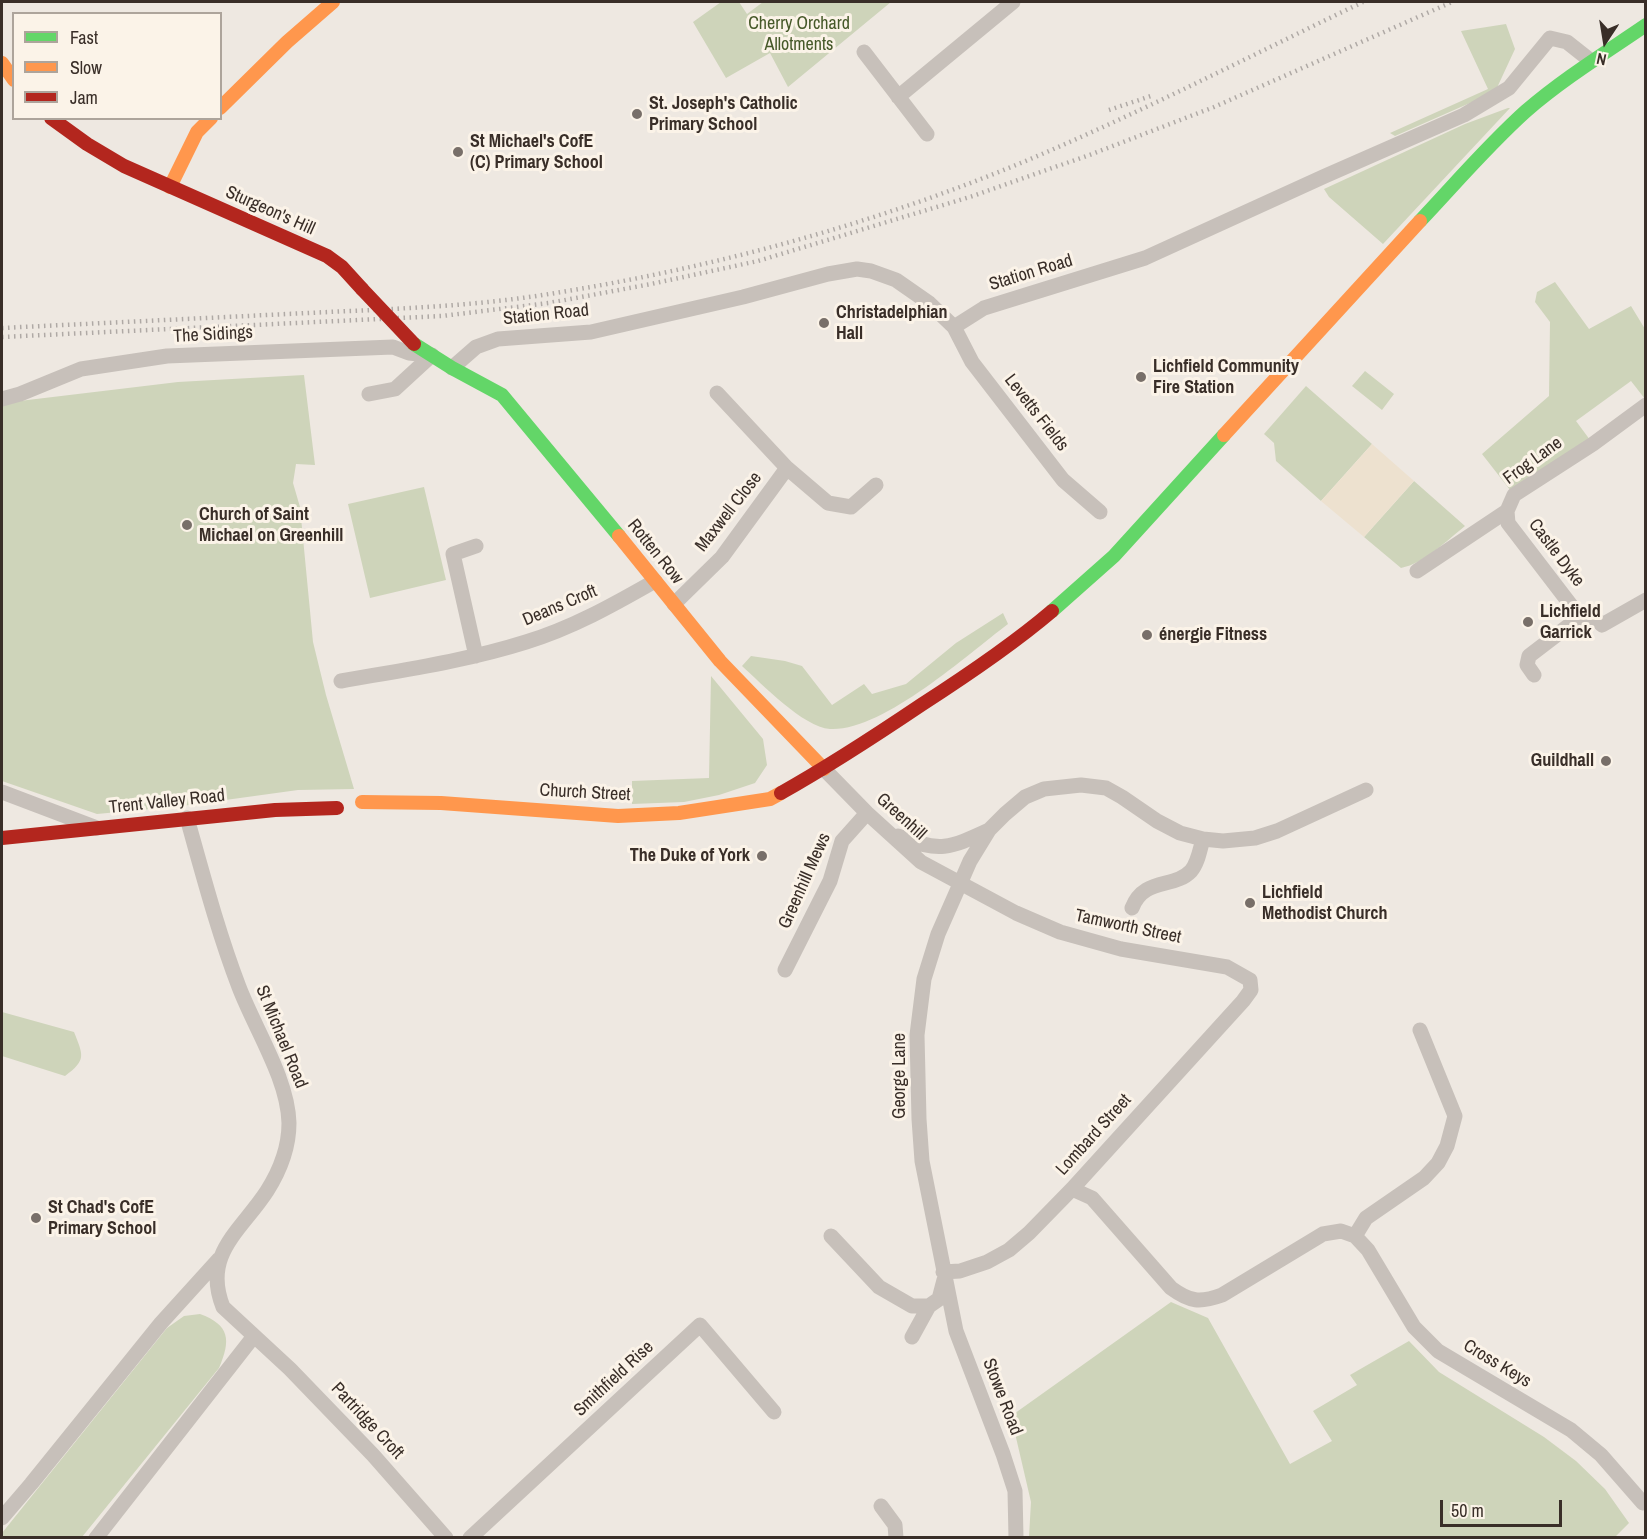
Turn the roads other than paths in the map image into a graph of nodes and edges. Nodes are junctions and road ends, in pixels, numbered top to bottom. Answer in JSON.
{"nodes":[{"id":1,"x":333,"y":2,"type":"edge"},
{"id":2,"x":1013,"y":2,"type":"edge"},
{"id":3,"x":1646,"y":25,"type":"edge"},
{"id":4,"x":864,"y":52,"type":"dead end"},
{"id":5,"x":1591,"y":61,"type":"junction"},
{"id":6,"x":2,"y":63,"type":"edge"},
{"id":7,"x":12,"y":77,"type":"edge"},
{"id":8,"x":898,"y":97,"type":"junction"},
{"id":9,"x":222,"y":106,"type":"edge"},
{"id":10,"x":54,"y":120,"type":"edge"},
{"id":11,"x":208,"y":120,"type":"edge"},
{"id":12,"x":927,"y":134,"type":"dead end"},
{"id":13,"x":170,"y":187,"type":"junction"},
{"id":14,"x":954,"y":327,"type":"junction"},
{"id":15,"x":432,"y":355,"type":"junction"},
{"id":16,"x":452,"y":368,"type":"junction"},
{"id":17,"x":717,"y":393,"type":"dead end"},
{"id":18,"x":369,"y":394,"type":"dead end"},
{"id":19,"x":2,"y":399,"type":"edge"},
{"id":20,"x":1646,"y":405,"type":"edge"},
{"id":21,"x":787,"y":468,"type":"junction"},
{"id":22,"x":876,"y":485,"type":"dead end"},
{"id":23,"x":1507,"y":511,"type":"junction"},
{"id":24,"x":1100,"y":512,"type":"dead end"},
{"id":25,"x":476,"y":546,"type":"dead end"},
{"id":26,"x":1417,"y":571,"type":"dead end"},
{"id":27,"x":655,"y":581,"type":"junction"},
{"id":28,"x":1646,"y":600,"type":"edge"},
{"id":29,"x":674,"y":604,"type":"junction"},
{"id":30,"x":1580,"y":617,"type":"junction"},
{"id":31,"x":476,"y":656,"type":"junction"},
{"id":32,"x":1534,"y":675,"type":"dead end"},
{"id":33,"x":341,"y":681,"type":"dead end"},
{"id":34,"x":824,"y":769,"type":"junction"},
{"id":35,"x":1366,"y":790,"type":"dead end"},
{"id":36,"x":2,"y":792,"type":"edge"},
{"id":37,"x":362,"y":802,"type":"joint"},
{"id":38,"x":337,"y":808,"type":"joint"},
{"id":39,"x":867,"y":813,"type":"junction"},
{"id":40,"x":187,"y":818,"type":"junction"},
{"id":41,"x":97,"y":828,"type":"junction"},
{"id":42,"x":989,"y":830,"type":"junction"},
{"id":43,"x":887,"y":832,"type":"junction"},
{"id":44,"x":2,"y":838,"type":"edge"},
{"id":45,"x":1203,"y":840,"type":"junction"},
{"id":46,"x":960,"y":884,"type":"junction"},
{"id":47,"x":1132,"y":908,"type":"dead end"},
{"id":48,"x":785,"y":970,"type":"dead end"},
{"id":49,"x":1251,"y":990,"type":"joint"},
{"id":50,"x":1420,"y":1030,"type":"dead end"},
{"id":51,"x":1072,"y":1189,"type":"junction"},
{"id":52,"x":831,"y":1236,"type":"dead end"},
{"id":53,"x":1355,"y":1236,"type":"junction"},
{"id":54,"x":219,"y":1259,"type":"junction"},
{"id":55,"x":944,"y":1276,"type":"junction"},
{"id":56,"x":929,"y":1306,"type":"junction"},
{"id":57,"x":254,"y":1336,"type":"junction"},
{"id":58,"x":912,"y":1337,"type":"dead end"},
{"id":59,"x":774,"y":1412,"type":"dead end"},
{"id":60,"x":1643,"y":1503,"type":"dead end"},
{"id":61,"x":881,"y":1506,"type":"dead end"},
{"id":62,"x":2,"y":1518,"type":"edge"},
{"id":63,"x":96,"y":1538,"type":"edge"},
{"id":64,"x":446,"y":1538,"type":"edge"},
{"id":65,"x":470,"y":1538,"type":"edge"},
{"id":66,"x":896,"y":1538,"type":"edge"},
{"id":67,"x":1016,"y":1538,"type":"edge"}],
"edges":[{"from":1,"to":9,"type":"street"},
{"from":2,"to":8,"type":"street"},
{"from":3,"to":5,"type":"street","name":"Church Street"},
{"from":4,"to":8,"type":"street"},
{"from":5,"to":14,"type":"street","name":"Station Road"},
{"from":5,"to":34,"type":"street","name":"Church Street"},
{"from":6,"to":7,"type":"street"},
{"from":8,"to":12,"type":"street"},
{"from":10,"to":13,"type":"street","name":"Sturgeon's Hill"},
{"from":11,"to":13,"type":"street"},
{"from":13,"to":15,"type":"street","name":"Sturgeon's Hill","bridge":true},
{"from":14,"to":16,"type":"street","name":"Station Road"},
{"from":14,"to":24,"type":"street","name":"Levetts Fields"},
{"from":15,"to":16,"type":"street","name":"Sturgeon's Hill"},
{"from":15,"to":18,"type":"street"},
{"from":15,"to":19,"type":"street","name":"The Sidings"},
{"from":16,"to":27,"type":"street","name":"Rotten Row"},
{"from":17,"to":21,"type":"street","name":"Maxwell Close"},
{"from":20,"to":23,"type":"street","name":"Frog Lane"},
{"from":21,"to":22,"type":"street","name":"Maxwell Close"},
{"from":21,"to":29,"type":"street","name":"Maxwell Close"},
{"from":23,"to":26,"type":"street","name":"Frog Lane"},
{"from":23,"to":30,"type":"street","name":"Castle Dyke"},
{"from":25,"to":31,"type":"street"},
{"from":27,"to":29,"type":"street","name":"Rotten Row"},
{"from":27,"to":31,"type":"street","name":"Deans Croft"},
{"from":28,"to":30,"type":"street"},
{"from":29,"to":34,"type":"street","name":"Rotten Row"},
{"from":30,"to":32,"type":"street"},
{"from":31,"to":33,"type":"street","name":"Deans Croft"},
{"from":34,"to":37,"type":"street","name":"Church Street"},
{"from":34,"to":39,"type":"street","name":"Greenhill"},
{"from":35,"to":45,"type":"street"},
{"from":36,"to":41,"type":"street"},
{"from":37,"to":38,"type":"street","name":"Church Street"},
{"from":38,"to":40,"type":"street","name":"Trent Valley Road"},
{"from":39,"to":43,"type":"street","name":"Greenhill"},
{"from":39,"to":48,"type":"street","name":"Greenhill Mews"},
{"from":40,"to":41,"type":"street","name":"Trent Valley Road"},
{"from":40,"to":54,"type":"street","name":"St Michael Road"},
{"from":41,"to":44,"type":"street","name":"Trent Valley Road"},
{"from":42,"to":43,"type":"street"},
{"from":42,"to":45,"type":"street"},
{"from":42,"to":46,"type":"street","name":"George Lane"},
{"from":43,"to":46,"type":"street","name":"Greenhill"},
{"from":45,"to":47,"type":"street"},
{"from":46,"to":49,"type":"street","name":"Tamworth Street"},
{"from":46,"to":55,"type":"street","name":"George Lane"},
{"from":49,"to":51,"type":"street","name":"Lombard Street"},
{"from":50,"to":53,"type":"street"},
{"from":51,"to":53,"type":"street"},
{"from":51,"to":55,"type":"street","name":"Lombard Street"},
{"from":52,"to":56,"type":"street"},
{"from":53,"to":60,"type":"street","name":"Cross Keys"},
{"from":54,"to":57,"type":"street","name":"St Michael Road"},
{"from":54,"to":62,"type":"street","name":"St Michael Road"},
{"from":55,"to":56,"type":"street"},
{"from":55,"to":67,"type":"street","name":"Stowe Road"},
{"from":56,"to":58,"type":"street"},
{"from":57,"to":63,"type":"street"},
{"from":57,"to":64,"type":"street","name":"Partridge Croft"},
{"from":59,"to":65,"type":"street","name":"Smithfield Rise"},
{"from":61,"to":66,"type":"street"}]}
